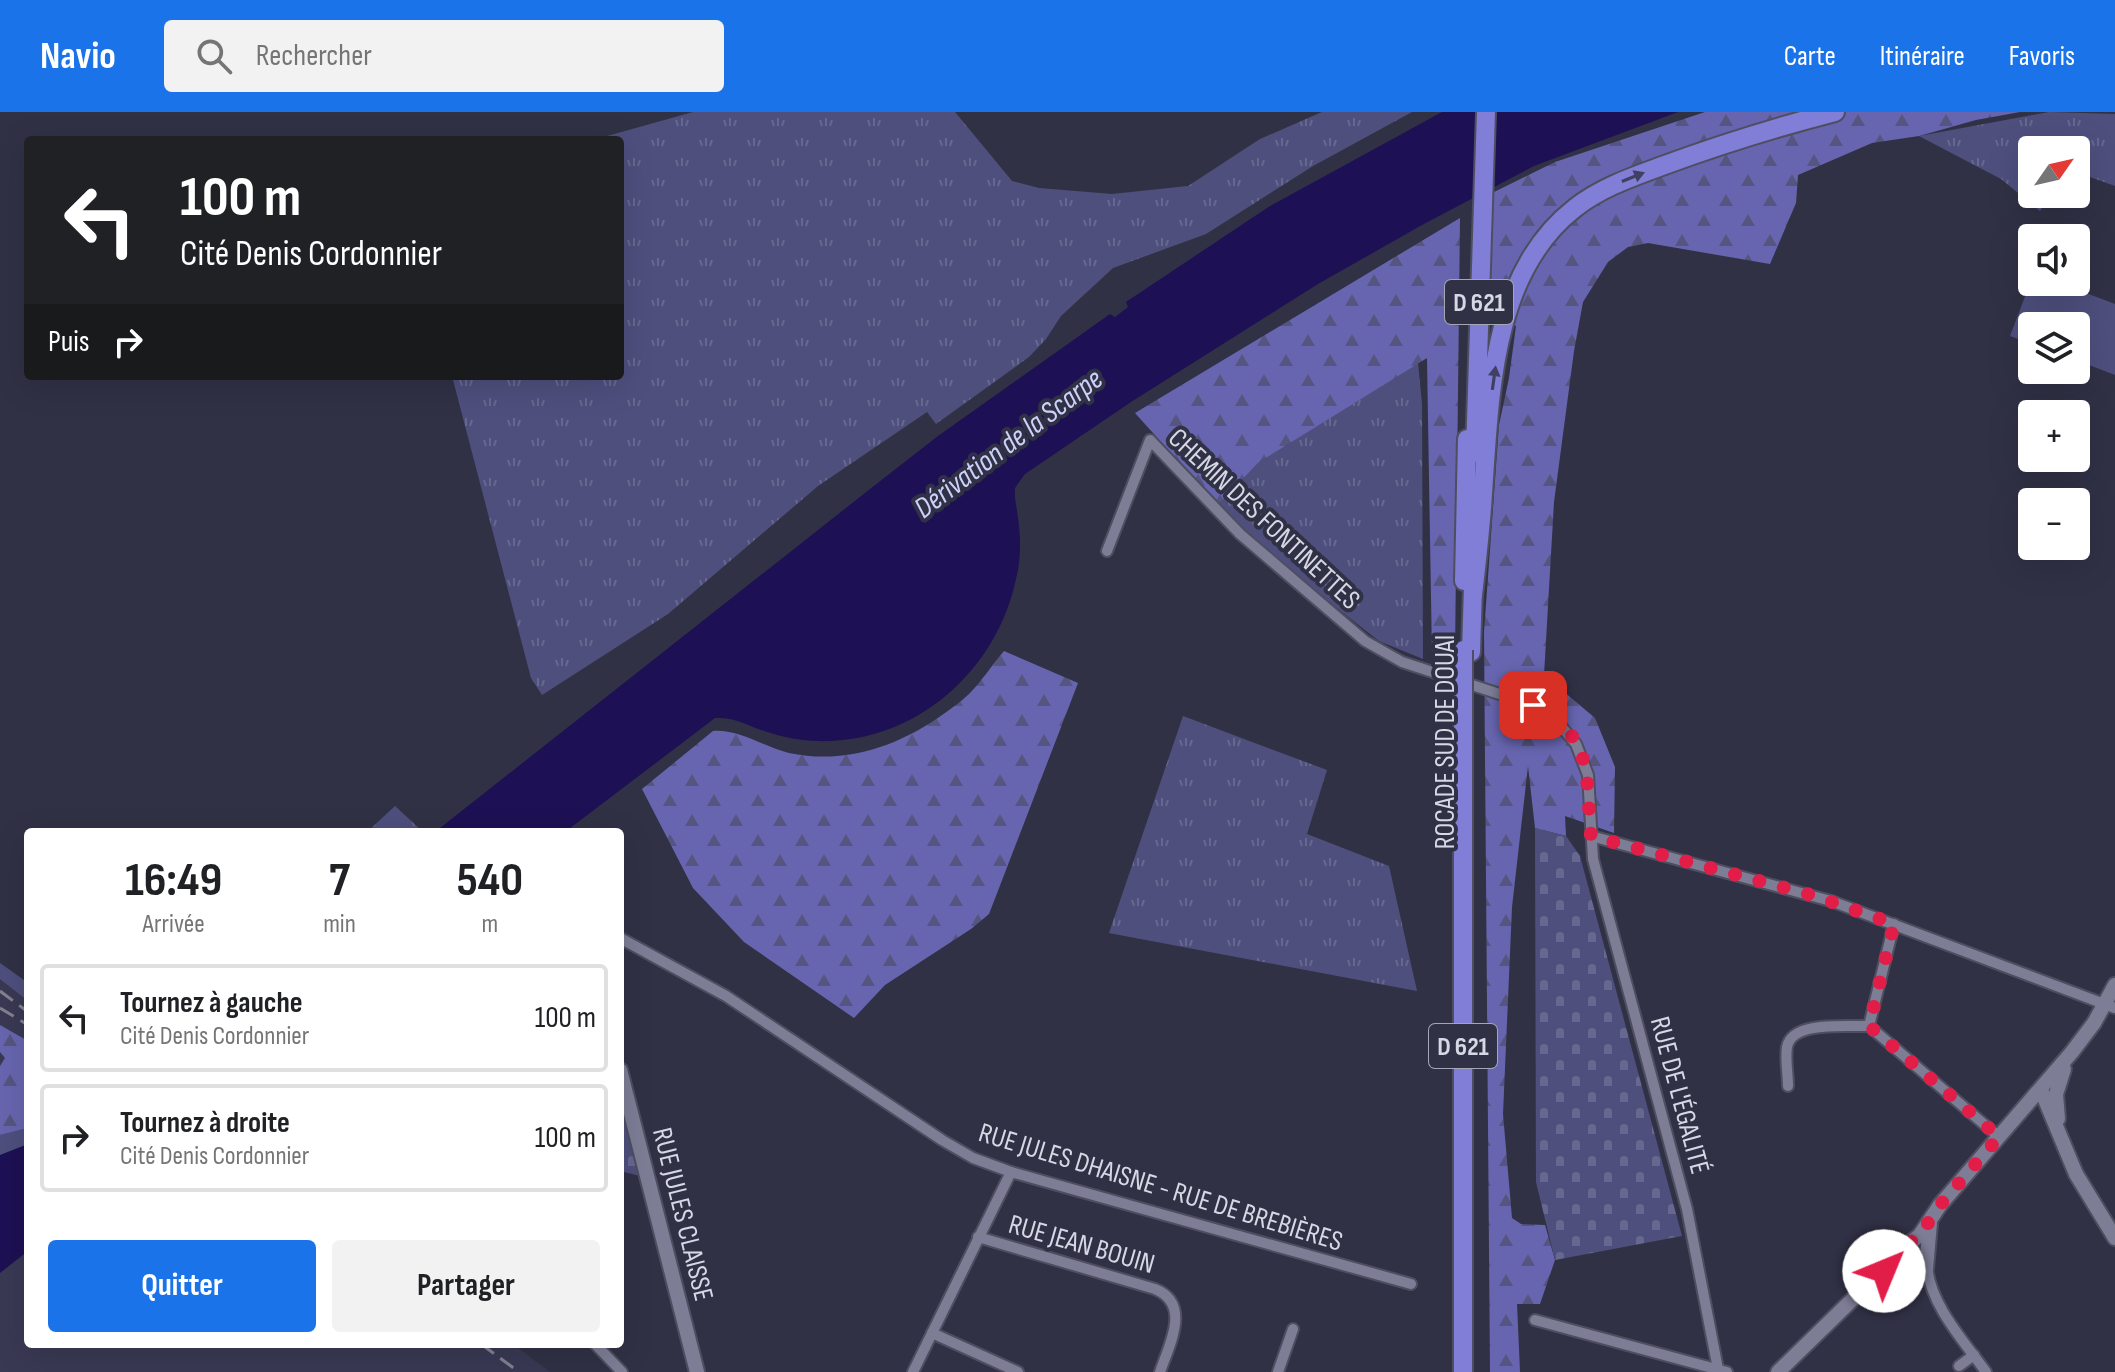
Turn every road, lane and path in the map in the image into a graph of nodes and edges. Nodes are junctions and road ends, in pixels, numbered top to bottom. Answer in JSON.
{"nodes":[{"id":1,"x":1475,"y":112,"type":"edge"},
{"id":2,"x":1486,"y":112,"type":"edge"},
{"id":3,"x":1835,"y":112,"type":"edge"},
{"id":4,"x":1476,"y":218,"type":"junction"},
{"id":5,"x":1107,"y":551,"type":"dead end"},
{"id":6,"x":1473,"y":595,"type":"junction"},
{"id":7,"x":1467,"y":651,"type":"junction"},
{"id":8,"x":1467,"y":720,"type":"junction"},
{"id":9,"x":1591,"y":836,"type":"junction"},
{"id":10,"x":1894,"y":924,"type":"junction"},
{"id":11,"x":624,"y":940,"type":"edge"},
{"id":12,"x":2115,"y":985,"type":"edge"},
{"id":13,"x":2110,"y":1006,"type":"edge"},
{"id":14,"x":1869,"y":1026,"type":"junction"},
{"id":15,"x":2072,"y":1052,"type":"junction"},
{"id":16,"x":624,"y":1086,"type":"edge"},
{"id":17,"x":1788,"y":1086,"type":"dead end"},
{"id":18,"x":2042,"y":1088,"type":"junction"},
{"id":19,"x":2056,"y":1101,"type":"junction"},
{"id":20,"x":2023,"y":1110,"type":"junction"},
{"id":21,"x":2057,"y":1125,"type":"junction"},
{"id":22,"x":1999,"y":1137,"type":"junction"},
{"id":23,"x":1011,"y":1172,"type":"junction"},
{"id":24,"x":1930,"y":1223,"type":"junction"},
{"id":25,"x":978,"y":1237,"type":"junction"},
{"id":26,"x":2115,"y":1238,"type":"edge"},
{"id":27,"x":1907,"y":1246,"type":"junction"},
{"id":28,"x":1895,"y":1258,"type":"junction"},
{"id":29,"x":1927,"y":1262,"type":"junction"},
{"id":30,"x":1907,"y":1278,"type":"junction"},
{"id":31,"x":1411,"y":1284,"type":"dead end"},
{"id":32,"x":1858,"y":1295,"type":"junction"},
{"id":33,"x":1939,"y":1305,"type":"junction"},
{"id":34,"x":1535,"y":1320,"type":"dead end"},
{"id":35,"x":1293,"y":1329,"type":"dead end"},
{"id":36,"x":932,"y":1333,"type":"junction"},
{"id":37,"x":599,"y":1348,"type":"edge"},
{"id":38,"x":1974,"y":1355,"type":"junction"},
{"id":39,"x":1959,"y":1366,"type":"dead end"},
{"id":40,"x":1722,"y":1371,"type":"edge"},
{"id":41,"x":622,"y":1372,"type":"edge"},
{"id":42,"x":697,"y":1372,"type":"edge"},
{"id":43,"x":913,"y":1372,"type":"edge"},
{"id":44,"x":1018,"y":1372,"type":"edge"},
{"id":45,"x":1160,"y":1372,"type":"edge"},
{"id":46,"x":1278,"y":1372,"type":"edge"},
{"id":47,"x":1463,"y":1372,"type":"edge"},
{"id":48,"x":1472,"y":1372,"type":"edge"},
{"id":49,"x":1778,"y":1372,"type":"edge"},
{"id":50,"x":1986,"y":1372,"type":"edge"}],
"edges":[{"from":1,"to":4,"type":"highway","name":"ROCADE SUD DE DOUAI","number":"D 621"},
{"from":2,"to":4,"type":"highway","name":"ROCADE SUD DE DOUAI","number":"D 621"},
{"from":6,"to":3,"type":"highway","one_way":true},
{"from":4,"to":6,"type":"highway","name":"ROCADE SUD DE DOUAI","number":"D 621"},
{"from":4,"to":7,"type":"highway","name":"ROCADE SUD DE DOUAI","number":"D 621"},
{"from":5,"to":9,"type":"street","name":"CHEMIN DES FONTINETTES"},
{"from":6,"to":7,"type":"highway","name":"ROCADE SUD DE DOUAI","number":"D 621"},
{"from":7,"to":8,"type":"highway","name":"ROCADE SUD DE DOUAI","number":"D 621"},
{"from":8,"to":47,"type":"highway","name":"ROCADE SUD DE DOUAI","number":"D 621"},
{"from":8,"to":48,"type":"highway","name":"ROCADE SUD DE DOUAI","number":"D 621"},
{"from":9,"to":10,"type":"street"},
{"from":9,"to":40,"type":"street","name":"RUE DE L'ÉGALITÉ"},
{"from":10,"to":13,"type":"street"},
{"from":10,"to":14,"type":"street"},
{"from":11,"to":23,"type":"street","name":"RUE JULES DHAISNE - RUE DE BREBIÈRES"},
{"from":12,"to":13,"type":"street"},
{"from":13,"to":15,"type":"street"},
{"from":14,"to":17,"type":"street"},
{"from":14,"to":22,"type":"street"},
{"from":15,"to":18,"type":"street"},
{"from":15,"to":19,"type":"street"},
{"from":16,"to":42,"type":"street","name":"RUE JULES CLAISSE"},
{"from":18,"to":19,"type":"street"},
{"from":18,"to":20,"type":"street"},
{"from":18,"to":21,"type":"street"},
{"from":19,"to":21,"type":"street"},
{"from":20,"to":21,"type":"street"},
{"from":20,"to":22,"type":"street"},
{"from":21,"to":26,"type":"street"},
{"from":22,"to":24,"type":"street"},
{"from":23,"to":25,"type":"street"},
{"from":23,"to":31,"type":"street","name":"RUE JULES DHAISNE - RUE DE BREBIÈRES"},
{"from":24,"to":27,"type":"street"},
{"from":24,"to":29,"type":"street"},
{"from":25,"to":36,"type":"street"},
{"from":25,"to":45,"type":"street","name":"RUE JEAN BOUIN"},
{"from":27,"to":28,"type":"street"},
{"from":27,"to":29,"type":"street"},
{"from":28,"to":30,"type":"street"},
{"from":28,"to":32,"type":"street"},
{"from":29,"to":30,"type":"street"},
{"from":29,"to":33,"type":"street"},
{"from":30,"to":32,"type":"street"},
{"from":30,"to":33,"type":"street"},
{"from":32,"to":49,"type":"street"},
{"from":33,"to":38,"type":"street"},
{"from":34,"to":40,"type":"street"},
{"from":35,"to":46,"type":"street"},
{"from":36,"to":43,"type":"street"},
{"from":36,"to":44,"type":"street"},
{"from":37,"to":41,"type":"street"},
{"from":38,"to":39,"type":"street"},
{"from":38,"to":50,"type":"street"}]}
